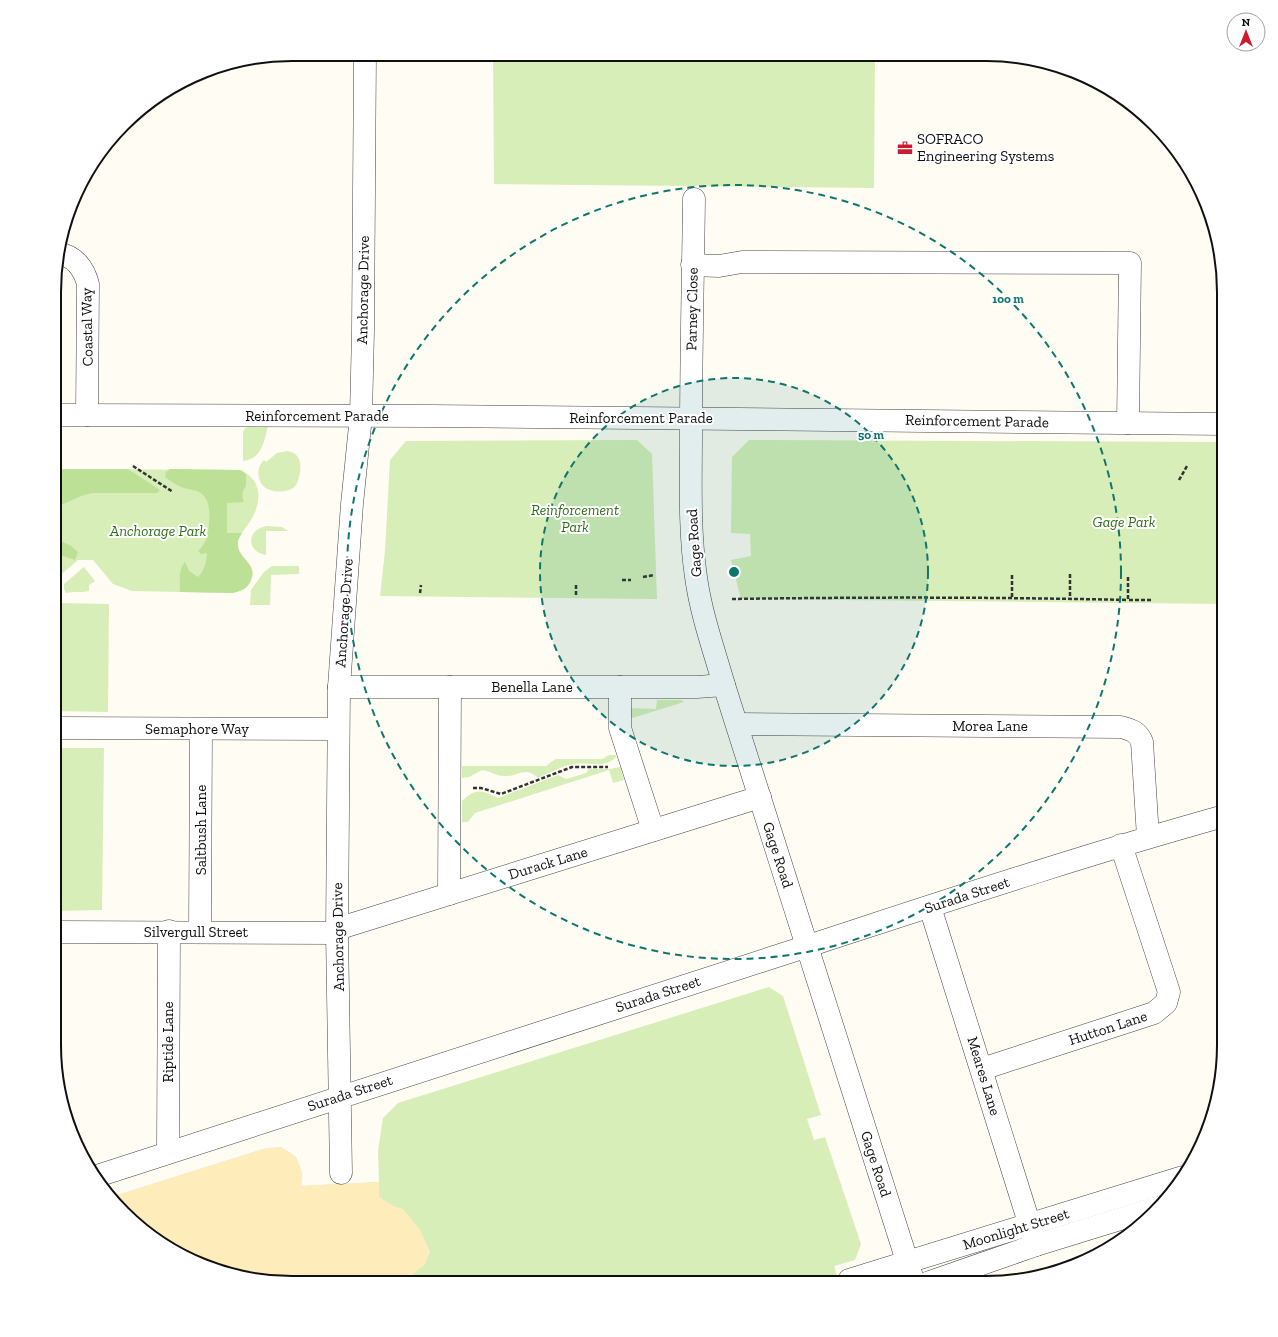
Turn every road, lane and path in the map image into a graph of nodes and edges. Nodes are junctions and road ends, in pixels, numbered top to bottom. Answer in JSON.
{"nodes":[{"id":1,"x":365,"y":61,"type":"edge"},
{"id":2,"x":694,"y":199,"type":"dead end"},
{"id":3,"x":64,"y":255,"type":"edge"},
{"id":4,"x":692,"y":265,"type":"junction"},
{"id":5,"x":61,"y":415,"type":"edge"},
{"id":6,"x":87,"y":415,"type":"junction"},
{"id":7,"x":361,"y":416,"type":"junction"},
{"id":8,"x":691,"y":418,"type":"junction"},
{"id":9,"x":1128,"y":423,"type":"junction"},
{"id":10,"x":1217,"y":424,"type":"edge"},
{"id":11,"x":133,"y":466,"type":"dead end"},
{"id":12,"x":1187,"y":466,"type":"dead end"},
{"id":13,"x":1179,"y":480,"type":"dead end"},
{"id":14,"x":173,"y":492,"type":"dead end"},
{"id":15,"x":1070,"y":574,"type":"dead end"},
{"id":16,"x":654,"y":575,"type":"dead end"},
{"id":17,"x":1012,"y":575,"type":"dead end"},
{"id":18,"x":643,"y":577,"type":"dead end"},
{"id":19,"x":1128,"y":577,"type":"dead end"},
{"id":20,"x":622,"y":580,"type":"dead end"},
{"id":21,"x":631,"y":580,"type":"dead end"},
{"id":22,"x":421,"y":585,"type":"dead end"},
{"id":23,"x":576,"y":585,"type":"dead end"},
{"id":24,"x":420,"y":593,"type":"dead end"},
{"id":25,"x":576,"y":596,"type":"dead end"},
{"id":26,"x":1012,"y":598,"type":"junction"},
{"id":27,"x":732,"y":599,"type":"dead end"},
{"id":28,"x":1070,"y":599,"type":"junction"},
{"id":29,"x":1128,"y":600,"type":"junction"},
{"id":30,"x":1153,"y":600,"type":"dead end"},
{"id":31,"x":724,"y":685,"type":"junction"},
{"id":32,"x":450,"y":687,"type":"junction"},
{"id":33,"x":620,"y":687,"type":"junction"},
{"id":34,"x":339,"y":688,"type":"junction"},
{"id":35,"x":736,"y":724,"type":"junction"},
{"id":36,"x":61,"y":728,"type":"edge"},
{"id":37,"x":201,"y":729,"type":"junction"},
{"id":38,"x":338,"y":729,"type":"junction"},
{"id":39,"x":629,"y":756,"type":"junction"},
{"id":40,"x":449,"y":789,"type":"junction"},
{"id":41,"x":760,"y":796,"type":"junction"},
{"id":42,"x":1217,"y":818,"type":"edge"},
{"id":43,"x":653,"y":830,"type":"junction"},
{"id":44,"x":1148,"y":837,"type":"junction"},
{"id":45,"x":1121,"y":846,"type":"junction"},
{"id":46,"x":449,"y":894,"type":"junction"},
{"id":47,"x":930,"y":907,"type":"junction"},
{"id":48,"x":169,"y":931,"type":"junction"},
{"id":49,"x":337,"y":931,"type":"junction"},
{"id":50,"x":61,"y":932,"type":"edge"},
{"id":51,"x":200,"y":932,"type":"junction"},
{"id":52,"x":807,"y":946,"type":"junction"},
{"id":53,"x":982,"y":1069,"type":"junction"},
{"id":54,"x":340,"y":1096,"type":"junction"},
{"id":55,"x":168,"y":1152,"type":"junction"},
{"id":56,"x":342,"y":1173,"type":"dead end"},
{"id":57,"x":101,"y":1175,"type":"edge"},
{"id":58,"x":1172,"y":1181,"type":"edge"},
{"id":59,"x":1147,"y":1210,"type":"edge"},
{"id":60,"x":1033,"y":1235,"type":"junction"},
{"id":61,"x":910,"y":1272,"type":"edge"},
{"id":62,"x":880,"y":1276,"type":"edge"},
{"id":63,"x":941,"y":1276,"type":"edge"}],
"edges":[{"from":1,"to":7,"type":"street","name":"Anchorage Drive"},
{"from":2,"to":4,"type":"street","name":"Parney Close"},
{"from":3,"to":6,"type":"street","name":"Coastal Way"},
{"from":4,"to":8,"type":"street","name":"Parney Close"},
{"from":4,"to":9,"type":"street"},
{"from":5,"to":6,"type":"street","name":"Reinforcement Parade"},
{"from":6,"to":7,"type":"street","name":"Reinforcement Parade"},
{"from":7,"to":8,"type":"street","name":"Reinforcement Parade"},
{"from":7,"to":34,"type":"street","name":"Anchorage Drive"},
{"from":8,"to":9,"type":"street","name":"Reinforcement Parade"},
{"from":8,"to":31,"type":"street","name":"Gage Road"},
{"from":9,"to":10,"type":"street","name":"Reinforcement Parade"},
{"from":11,"to":14,"type":"path"},
{"from":12,"to":13,"type":"path"},
{"from":15,"to":28,"type":"path"},
{"from":16,"to":18,"type":"path"},
{"from":17,"to":26,"type":"path"},
{"from":19,"to":29,"type":"path"},
{"from":20,"to":21,"type":"path"},
{"from":22,"to":24,"type":"path"},
{"from":23,"to":25,"type":"path"},
{"from":26,"to":27,"type":"path"},
{"from":26,"to":28,"type":"path"},
{"from":28,"to":29,"type":"path"},
{"from":29,"to":30,"type":"path"},
{"from":31,"to":33,"type":"street","name":"Benella Lane"},
{"from":31,"to":35,"type":"street","name":"Gage Road"},
{"from":32,"to":33,"type":"street","name":"Benella Lane"},
{"from":32,"to":34,"type":"street","name":"Benella Lane"},
{"from":32,"to":40,"type":"street"},
{"from":33,"to":39,"type":"street"},
{"from":34,"to":38,"type":"street","name":"Anchorage Drive"},
{"from":35,"to":41,"type":"street","name":"Gage Road"},
{"from":35,"to":44,"type":"street","name":"Morea Lane"},
{"from":36,"to":37,"type":"street","name":"Semaphore Way"},
{"from":37,"to":38,"type":"street","name":"Semaphore Way"},
{"from":37,"to":51,"type":"street","name":"Saltbush Lane"},
{"from":38,"to":49,"type":"street","name":"Anchorage Drive"},
{"from":39,"to":40,"type":"path"},
{"from":39,"to":43,"type":"street"},
{"from":40,"to":46,"type":"street"},
{"from":41,"to":43,"type":"street","name":"Durack Lane"},
{"from":41,"to":52,"type":"street","name":"Gage Road"},
{"from":42,"to":44,"type":"street","name":"Surada Street"},
{"from":43,"to":46,"type":"street","name":"Durack Lane"},
{"from":44,"to":45,"type":"street","name":"Surada Street"},
{"from":45,"to":47,"type":"street","name":"Surada Street"},
{"from":45,"to":53,"type":"street","name":"Hutton Lane"},
{"from":46,"to":49,"type":"street","name":"Durack Lane"},
{"from":47,"to":52,"type":"street","name":"Surada Street"},
{"from":47,"to":53,"type":"street","name":"Meares Lane"},
{"from":48,"to":50,"type":"street","name":"Silvergull Street"},
{"from":48,"to":51,"type":"street","name":"Silvergull Street"},
{"from":48,"to":55,"type":"street","name":"Riptide Lane"},
{"from":49,"to":51,"type":"street","name":"Silvergull Street"},
{"from":49,"to":54,"type":"street","name":"Anchorage Drive"},
{"from":52,"to":54,"type":"street","name":"Surada Street"},
{"from":52,"to":61,"type":"street","name":"Gage Road"},
{"from":53,"to":60,"type":"street","name":"Meares Lane"},
{"from":54,"to":55,"type":"street","name":"Surada Street"},
{"from":54,"to":56,"type":"street","name":"Anchorage Drive"},
{"from":55,"to":57,"type":"street","name":"Surada Street"},
{"from":58,"to":60,"type":"street","name":"Moonlight Street"},
{"from":59,"to":60,"type":"street","name":"Moonlight Street"},
{"from":60,"to":61,"type":"street","name":"Moonlight Street"},
{"from":60,"to":63,"type":"street","name":"Moonlight Street"},
{"from":61,"to":62,"type":"street","name":"Moonlight Street"}]}
